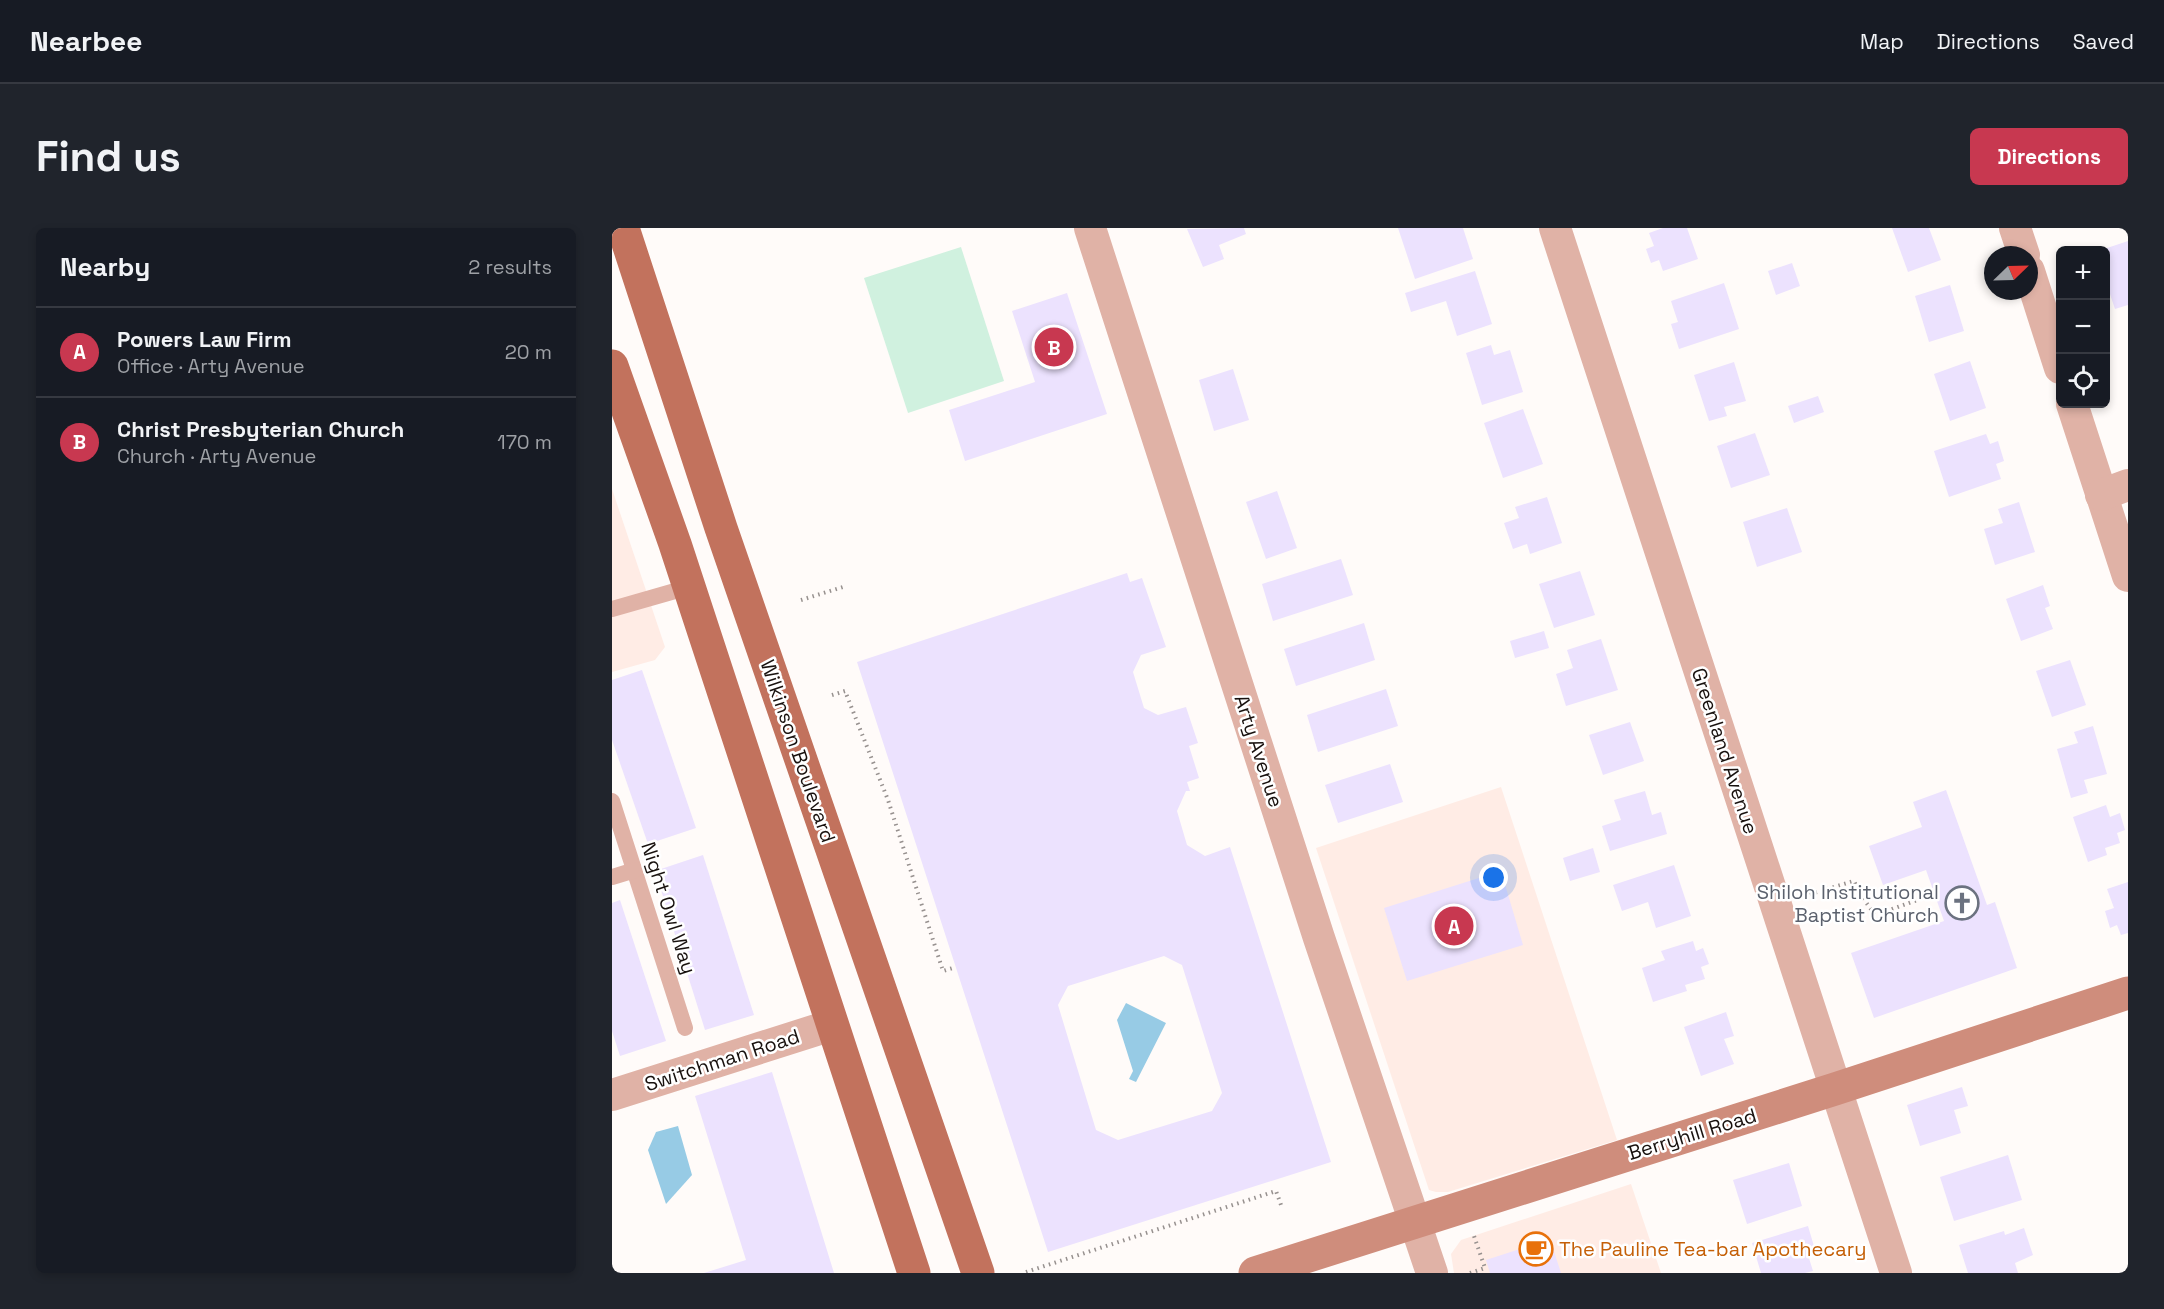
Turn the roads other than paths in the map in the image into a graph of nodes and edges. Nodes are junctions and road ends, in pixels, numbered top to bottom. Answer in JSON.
{"nodes":[{"id":1,"x":623,"y":228,"type":"edge"},
{"id":2,"x":1090,"y":228,"type":"edge"},
{"id":3,"x":1555,"y":228,"type":"edge"},
{"id":4,"x":2015,"y":228,"type":"edge"},
{"id":5,"x":2021,"y":246,"type":"edge"},
{"id":6,"x":2038,"y":298,"type":"edge"},
{"id":7,"x":2056,"y":354,"type":"edge"},
{"id":8,"x":612,"y":366,"type":"edge"},
{"id":9,"x":618,"y":402,"type":"edge"},
{"id":10,"x":2074,"y":408,"type":"edge"},
{"id":11,"x":2115,"y":490,"type":"edge"},
{"id":12,"x":2128,"y":576,"type":"edge"},
{"id":13,"x":689,"y":587,"type":"junction"},
{"id":14,"x":612,"y":609,"type":"edge"},
{"id":15,"x":612,"y":801,"type":"edge"},
{"id":16,"x":635,"y":870,"type":"junction"},
{"id":17,"x":612,"y":877,"type":"edge"},
{"id":18,"x":2128,"y":993,"type":"edge"},
{"id":19,"x":832,"y":1025,"type":"junction"},
{"id":20,"x":685,"y":1028,"type":"dead end"},
{"id":21,"x":1835,"y":1089,"type":"junction"},
{"id":22,"x":612,"y":1095,"type":"edge"},
{"id":23,"x":1415,"y":1221,"type":"junction"},
{"id":24,"x":914,"y":1273,"type":"edge"},
{"id":25,"x":978,"y":1273,"type":"edge"},
{"id":26,"x":1255,"y":1273,"type":"edge"},
{"id":27,"x":1432,"y":1273,"type":"edge"},
{"id":28,"x":1896,"y":1273,"type":"edge"}],
"edges":[{"from":1,"to":25,"type":"main road","name":"Wilkinson Boulevard"},
{"from":2,"to":23,"type":"street","name":"Arty Avenue"},
{"from":3,"to":21,"type":"street","name":"Greenland Avenue"},
{"from":4,"to":5,"type":"street"},
{"from":6,"to":7,"type":"street"},
{"from":8,"to":9,"type":"main road"},
{"from":9,"to":13,"type":"main road"},
{"from":10,"to":11,"type":"street"},
{"from":11,"to":12,"type":"street"},
{"from":13,"to":14,"type":"lane"},
{"from":13,"to":19,"type":"main road"},
{"from":15,"to":16,"type":"lane","name":"Night Owl Way"},
{"from":16,"to":17,"type":"lane"},
{"from":16,"to":20,"type":"lane","name":"Night Owl Way"},
{"from":18,"to":21,"type":"street","name":"Berryhill Road"},
{"from":19,"to":22,"type":"street","name":"Switchman Road"},
{"from":19,"to":24,"type":"main road"},
{"from":21,"to":23,"type":"street","name":"Berryhill Road"},
{"from":21,"to":28,"type":"street","name":"Greenland Avenue"},
{"from":23,"to":26,"type":"street","name":"Berryhill Road"},
{"from":23,"to":27,"type":"street","name":"Arty Avenue"}]}
